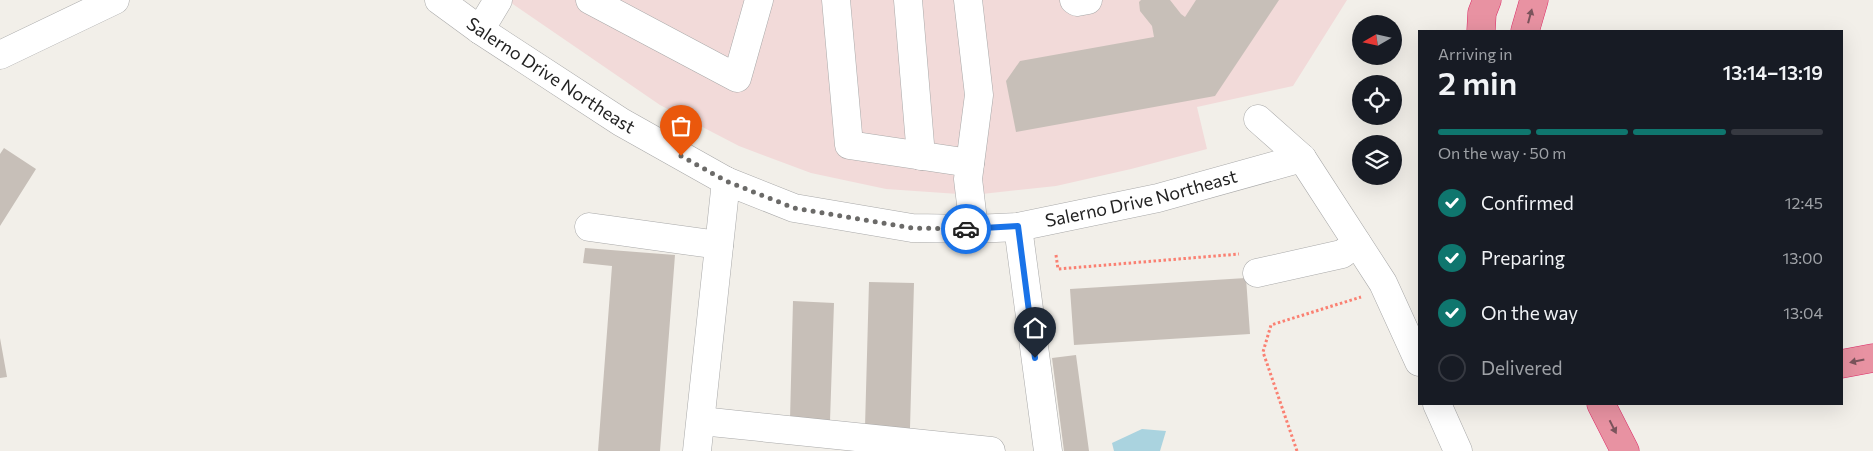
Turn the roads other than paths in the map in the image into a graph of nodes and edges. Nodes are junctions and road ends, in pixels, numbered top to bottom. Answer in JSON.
{"nodes":[{"id":1,"x":115,"y":0,"type":"edge"},
{"id":2,"x":439,"y":0,"type":"edge"},
{"id":3,"x":498,"y":0,"type":"edge"},
{"id":4,"x":590,"y":0,"type":"edge"},
{"id":5,"x":759,"y":0,"type":"edge"},
{"id":6,"x":836,"y":0,"type":"edge"},
{"id":7,"x":908,"y":0,"type":"edge"},
{"id":8,"x":968,"y":0,"type":"edge"},
{"id":9,"x":1074,"y":0,"type":"edge"},
{"id":10,"x":1088,"y":0,"type":"edge"},
{"id":11,"x":1487,"y":0,"type":"edge"},
{"id":12,"x":1534,"y":0,"type":"edge"},
{"id":13,"x":480,"y":30,"type":"junction"},
{"id":14,"x":1481,"y":30,"type":"edge"},
{"id":15,"x":1526,"y":30,"type":"edge"},
{"id":16,"x":0,"y":55,"type":"edge"},
{"id":17,"x":1258,"y":119,"type":"dead end"},
{"id":18,"x":922,"y":156,"type":"junction"},
{"id":19,"x":1302,"y":158,"type":"junction"},
{"id":20,"x":970,"y":163,"type":"junction"},
{"id":21,"x":726,"y":181,"type":"junction"},
{"id":22,"x":1018,"y":226,"type":"junction"},
{"id":23,"x":590,"y":227,"type":"dead end"},
{"id":24,"x":974,"y":229,"type":"junction"},
{"id":25,"x":1357,"y":243,"type":"junction"},
{"id":26,"x":719,"y":245,"type":"junction"},
{"id":27,"x":1257,"y":273,"type":"road end"},
{"id":28,"x":1873,"y":358,"type":"edge"},
{"id":29,"x":1418,"y":360,"type":"edge"},
{"id":30,"x":1843,"y":364,"type":"edge"},
{"id":31,"x":1437,"y":405,"type":"edge"},
{"id":32,"x":1602,"y":405,"type":"edge"},
{"id":33,"x":701,"y":420,"type":"junction"},
{"id":34,"x":697,"y":451,"type":"edge"},
{"id":35,"x":991,"y":451,"type":"edge"},
{"id":36,"x":1048,"y":451,"type":"edge"},
{"id":37,"x":1458,"y":451,"type":"edge"},
{"id":38,"x":1625,"y":451,"type":"edge"}],
"edges":[{"from":1,"to":16,"type":"street"},
{"from":2,"to":13,"type":"street","name":"Salerno Drive Northeast"},
{"from":3,"to":13,"type":"street"},
{"from":4,"to":5,"type":"street"},
{"from":6,"to":18,"type":"street"},
{"from":7,"to":18,"type":"street"},
{"from":8,"to":20,"type":"street"},
{"from":9,"to":10,"type":"street"},
{"from":11,"to":14,"type":"highway"},
{"from":15,"to":12,"type":"highway","one_way":true},
{"from":13,"to":21,"type":"street","name":"Salerno Drive Northeast"},
{"from":17,"to":19,"type":"street"},
{"from":18,"to":20,"type":"street"},
{"from":19,"to":22,"type":"street","name":"Salerno Drive Northeast"},
{"from":19,"to":25,"type":"street"},
{"from":20,"to":24,"type":"street"},
{"from":21,"to":24,"type":"street","name":"Salerno Drive Northeast"},
{"from":21,"to":26,"type":"street"},
{"from":22,"to":24,"type":"street","name":"Salerno Drive Northeast"},
{"from":22,"to":36,"type":"street"},
{"from":23,"to":26,"type":"street"},
{"from":25,"to":27,"type":"street"},
{"from":25,"to":29,"type":"street"},
{"from":26,"to":33,"type":"street"},
{"from":28,"to":30,"type":"highway","one_way":true},
{"from":31,"to":37,"type":"street"},
{"from":32,"to":38,"type":"highway","one_way":true},
{"from":33,"to":34,"type":"street"},
{"from":33,"to":35,"type":"street"}]}
